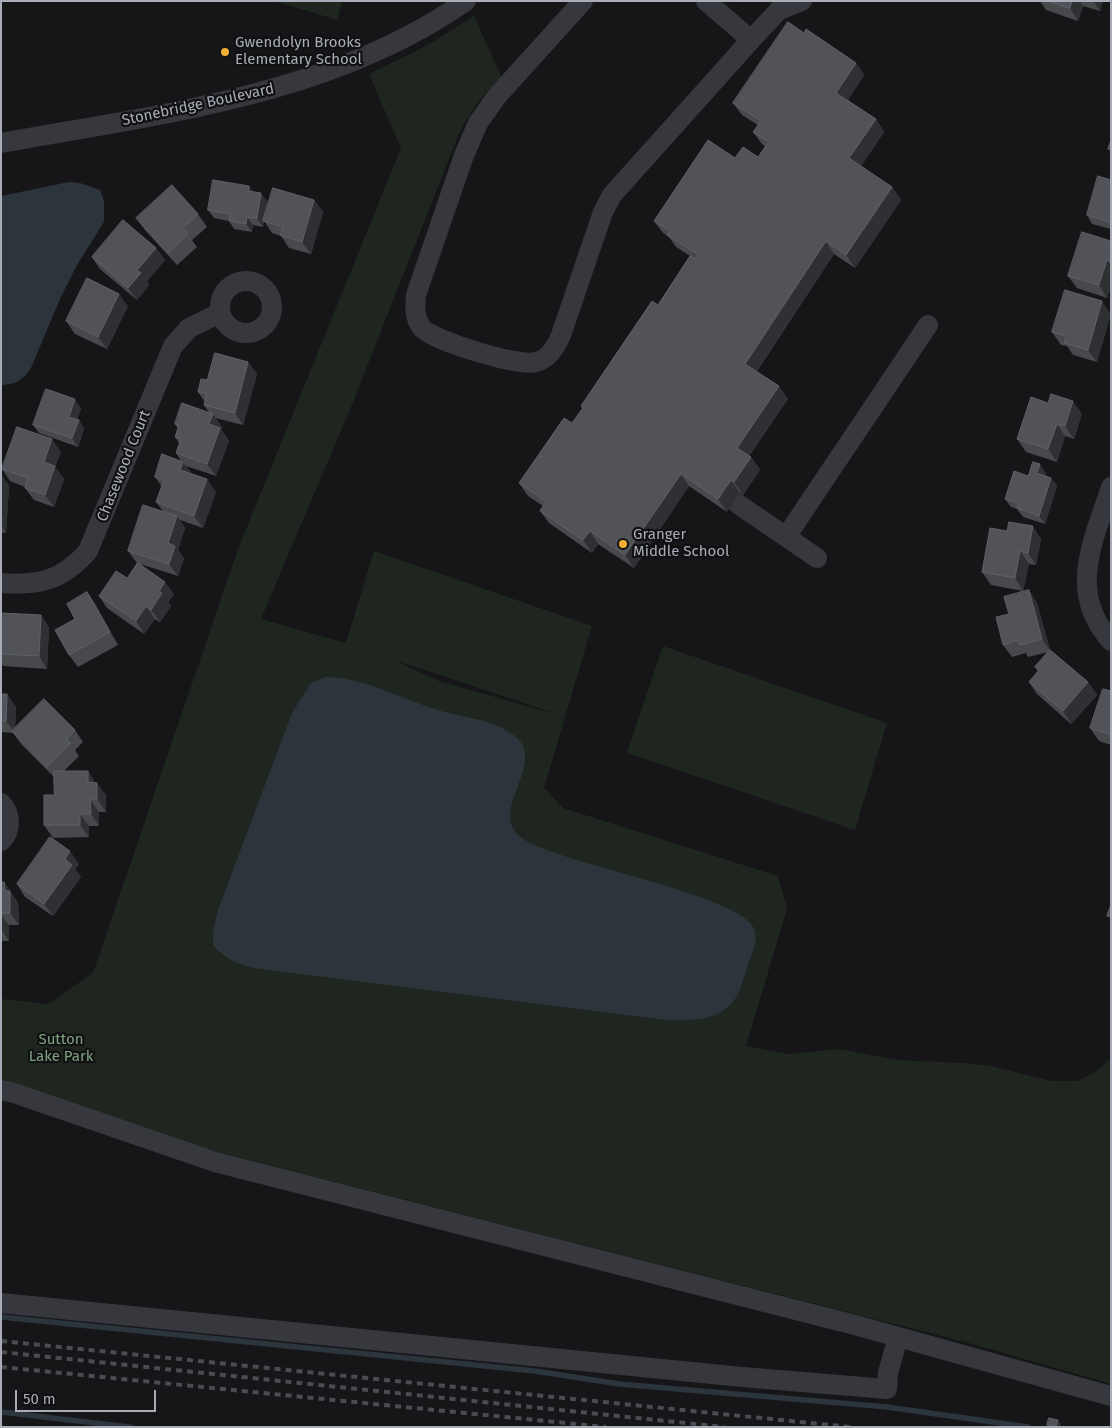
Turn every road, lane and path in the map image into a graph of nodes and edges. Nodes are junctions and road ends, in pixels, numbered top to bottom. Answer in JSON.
{"nodes":[{"id":1,"x":466,"y":1,"type":"edge"},
{"id":2,"x":583,"y":1,"type":"edge"},
{"id":3,"x":706,"y":1,"type":"edge"},
{"id":4,"x":802,"y":1,"type":"edge"},
{"id":5,"x":751,"y":40,"type":"junction"},
{"id":6,"x":1,"y":143,"type":"edge"},
{"id":7,"x":220,"y":313,"type":"dead end"},
{"id":8,"x":928,"y":325,"type":"dead end"},
{"id":9,"x":1111,"y":487,"type":"edge"},
{"id":10,"x":738,"y":504,"type":"dead end"},
{"id":11,"x":786,"y":537,"type":"junction"},
{"id":12,"x":817,"y":558,"type":"dead end"},
{"id":13,"x":1,"y":583,"type":"edge"},
{"id":14,"x":1111,"y":641,"type":"edge"},
{"id":15,"x":1,"y":803,"type":"edge"},
{"id":16,"x":1,"y":841,"type":"edge"},
{"id":17,"x":1,"y":1090,"type":"edge"},
{"id":18,"x":1,"y":1303,"type":"edge"},
{"id":19,"x":898,"y":1337,"type":"junction"},
{"id":20,"x":1111,"y":1396,"type":"edge"}],
"edges":[{"from":1,"to":6,"type":"street","name":"Stonebridge Boulevard"},
{"from":2,"to":5,"type":"street"},
{"from":3,"to":5,"type":"street"},
{"from":4,"to":5,"type":"street"},
{"from":7,"to":13,"type":"street","name":"Chasewood Court"},
{"from":8,"to":11,"type":"street"},
{"from":9,"to":14,"type":"street"},
{"from":10,"to":11,"type":"street"},
{"from":11,"to":12,"type":"street"},
{"from":15,"to":16,"type":"street"},
{"from":17,"to":19,"type":"street"},
{"from":18,"to":19,"type":"street"},
{"from":19,"to":20,"type":"street"}]}
